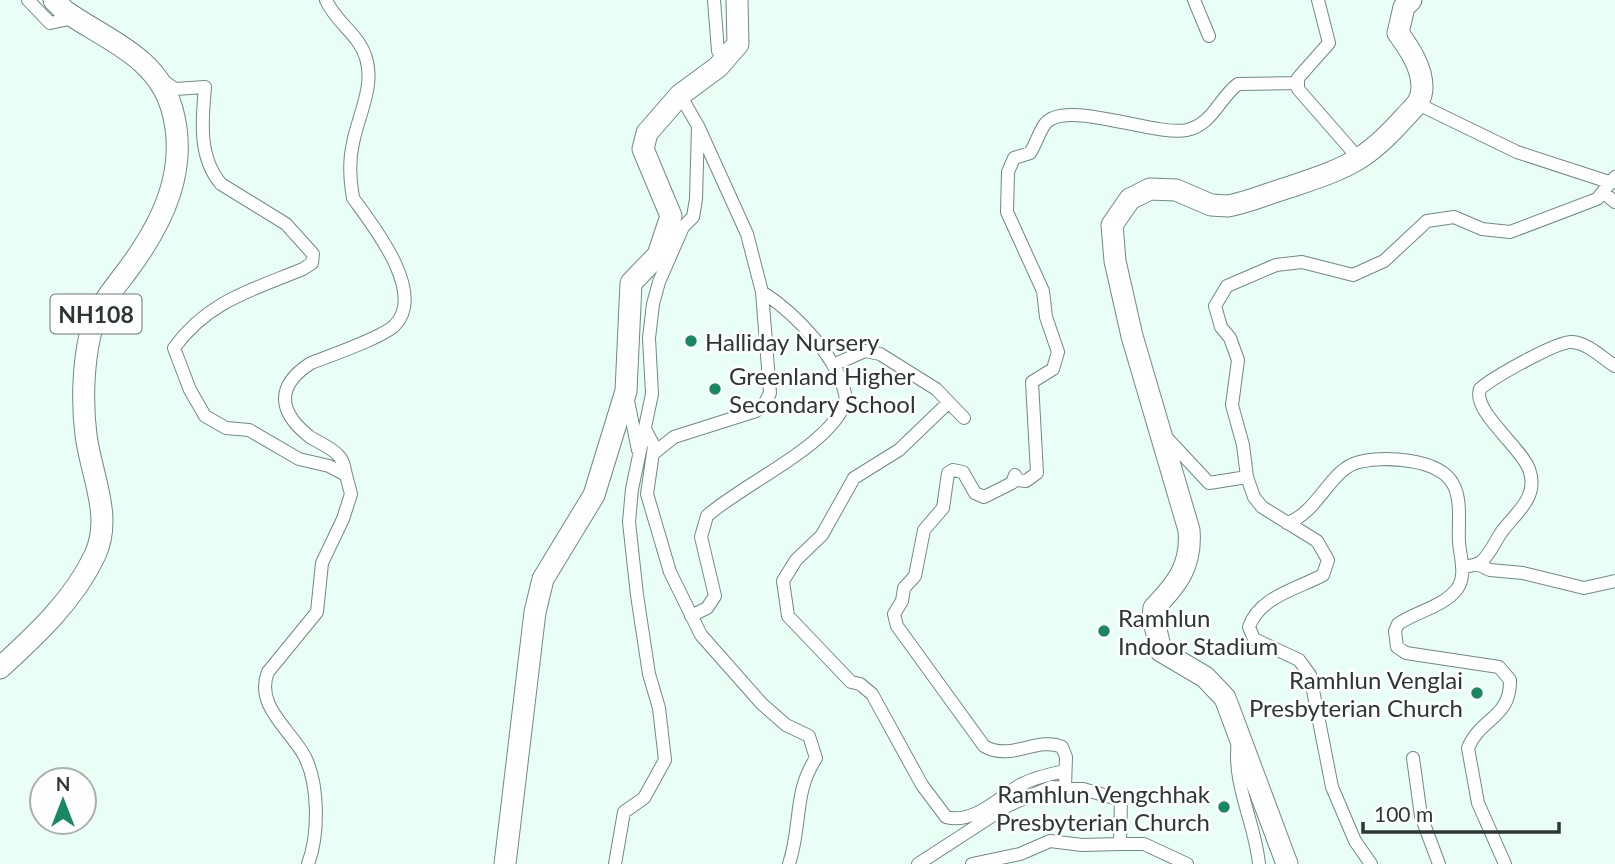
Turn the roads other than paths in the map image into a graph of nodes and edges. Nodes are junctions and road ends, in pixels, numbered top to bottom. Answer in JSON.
{"nodes":[{"id":1,"x":28,"y":0,"type":"edge"},
{"id":2,"x":54,"y":0,"type":"edge"},
{"id":3,"x":326,"y":0,"type":"edge"},
{"id":4,"x":714,"y":0,"type":"edge"},
{"id":5,"x":737,"y":0,"type":"edge"},
{"id":6,"x":1194,"y":0,"type":"edge"},
{"id":7,"x":1318,"y":0,"type":"edge"},
{"id":8,"x":1411,"y":0,"type":"edge"},
{"id":9,"x":74,"y":18,"type":"junction"},
{"id":10,"x":1209,"y":36,"type":"dead end"},
{"id":11,"x":726,"y":58,"type":"junction"},
{"id":12,"x":157,"y":76,"type":"junction"},
{"id":13,"x":1297,"y":83,"type":"junction"},
{"id":14,"x":680,"y":95,"type":"junction"},
{"id":15,"x":1418,"y":104,"type":"junction"},
{"id":16,"x":698,"y":126,"type":"junction"},
{"id":17,"x":1360,"y":160,"type":"junction"},
{"id":18,"x":1610,"y":185,"type":"edge"},
{"id":19,"x":1615,"y":202,"type":"edge"},
{"id":20,"x":762,"y":292,"type":"junction"},
{"id":21,"x":833,"y":365,"type":"junction"},
{"id":22,"x":1615,"y":366,"type":"edge"},
{"id":23,"x":625,"y":391,"type":"junction"},
{"id":24,"x":948,"y":403,"type":"junction"},
{"id":25,"x":964,"y":418,"type":"dead end"},
{"id":26,"x":645,"y":429,"type":"junction"},
{"id":27,"x":1163,"y":435,"type":"junction"},
{"id":28,"x":654,"y":453,"type":"junction"},
{"id":29,"x":639,"y":454,"type":"junction"},
{"id":30,"x":346,"y":475,"type":"junction"},
{"id":31,"x":1247,"y":477,"type":"junction"},
{"id":32,"x":1287,"y":523,"type":"junction"},
{"id":33,"x":1477,"y":564,"type":"junction"},
{"id":34,"x":1462,"y":567,"type":"junction"},
{"id":35,"x":1615,"y":581,"type":"edge"},
{"id":36,"x":691,"y":616,"type":"junction"},
{"id":37,"x":0,"y":668,"type":"edge"},
{"id":38,"x":1238,"y":736,"type":"junction"},
{"id":39,"x":1413,"y":758,"type":"dead end"},
{"id":40,"x":1065,"y":771,"type":"junction"},
{"id":41,"x":1065,"y":787,"type":"junction"},
{"id":42,"x":1120,"y":844,"type":"junction"},
{"id":43,"x":308,"y":864,"type":"edge"},
{"id":44,"x":505,"y":864,"type":"edge"},
{"id":45,"x":615,"y":864,"type":"edge"},
{"id":46,"x":789,"y":864,"type":"edge"},
{"id":47,"x":918,"y":864,"type":"edge"},
{"id":48,"x":972,"y":864,"type":"edge"},
{"id":49,"x":1187,"y":864,"type":"edge"},
{"id":50,"x":1259,"y":864,"type":"edge"},
{"id":51,"x":1287,"y":864,"type":"edge"},
{"id":52,"x":1371,"y":864,"type":"edge"},
{"id":53,"x":1438,"y":864,"type":"edge"},
{"id":54,"x":1505,"y":864,"type":"edge"}],
"edges":[{"from":1,"to":9,"type":"street"},
{"from":2,"to":9,"type":"main road","number":"NH108"},
{"from":3,"to":30,"type":"street"},
{"from":4,"to":11,"type":"street"},
{"from":5,"to":11,"type":"main road"},
{"from":6,"to":10,"type":"street"},
{"from":7,"to":13,"type":"street"},
{"from":8,"to":15,"type":"main road"},
{"from":9,"to":12,"type":"main road","number":"NH108"},
{"from":11,"to":14,"type":"main road"},
{"from":12,"to":30,"type":"street"},
{"from":12,"to":37,"type":"main road","number":"NH108"},
{"from":13,"to":17,"type":"street"},
{"from":13,"to":40,"type":"street"},
{"from":14,"to":16,"type":"street"},
{"from":14,"to":23,"type":"main road"},
{"from":15,"to":17,"type":"main road"},
{"from":15,"to":18,"type":"street"},
{"from":16,"to":20,"type":"street"},
{"from":16,"to":26,"type":"street"},
{"from":17,"to":27,"type":"main road"},
{"from":18,"to":19,"type":"street"},
{"from":18,"to":31,"type":"street"},
{"from":20,"to":21,"type":"street"},
{"from":20,"to":28,"type":"street"},
{"from":21,"to":24,"type":"street"},
{"from":21,"to":36,"type":"street"},
{"from":22,"to":33,"type":"street"},
{"from":23,"to":29,"type":"street"},
{"from":23,"to":44,"type":"main road"},
{"from":24,"to":25,"type":"street"},
{"from":24,"to":40,"type":"street"},
{"from":26,"to":28,"type":"street"},
{"from":26,"to":29,"type":"street"},
{"from":27,"to":31,"type":"street"},
{"from":27,"to":38,"type":"main road"},
{"from":28,"to":36,"type":"street"},
{"from":29,"to":45,"type":"street"},
{"from":30,"to":43,"type":"street"},
{"from":31,"to":32,"type":"street"},
{"from":32,"to":34,"type":"street"},
{"from":32,"to":52,"type":"street"},
{"from":33,"to":34,"type":"street"},
{"from":33,"to":35,"type":"street"},
{"from":34,"to":54,"type":"street"},
{"from":36,"to":46,"type":"street"},
{"from":38,"to":50,"type":"street"},
{"from":38,"to":51,"type":"main road"},
{"from":39,"to":53,"type":"street"},
{"from":40,"to":41,"type":"street"},
{"from":41,"to":42,"type":"street"},
{"from":41,"to":47,"type":"street"},
{"from":42,"to":48,"type":"street"},
{"from":42,"to":49,"type":"street"}]}
